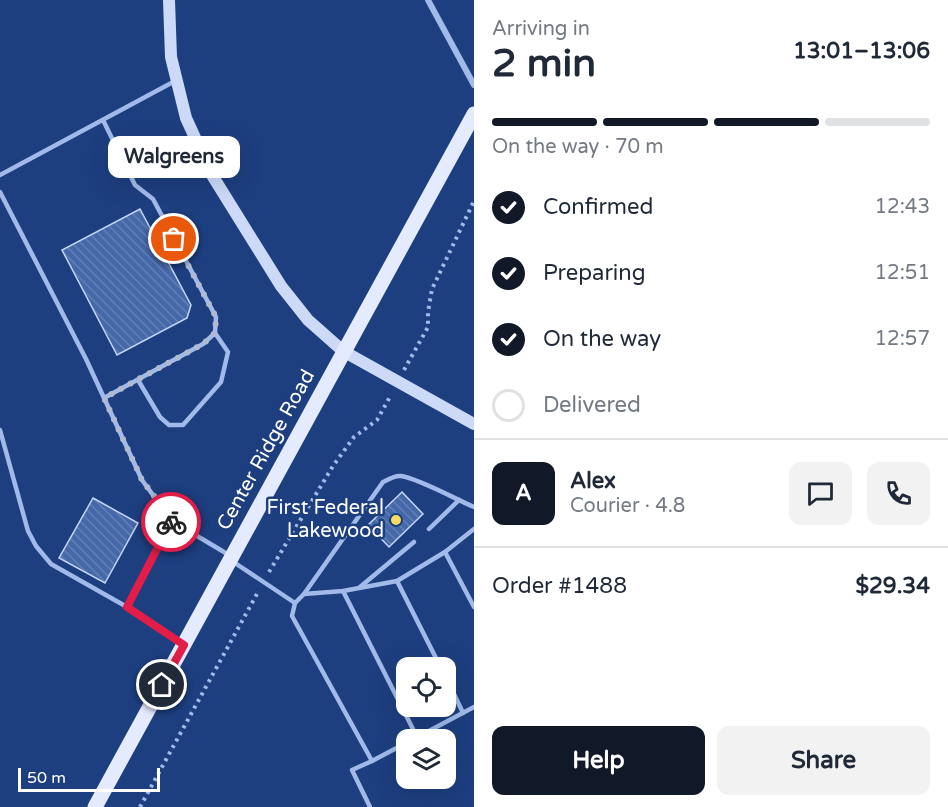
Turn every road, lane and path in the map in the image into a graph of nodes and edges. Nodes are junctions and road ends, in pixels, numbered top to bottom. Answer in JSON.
{"nodes":[{"id":1,"x":169,"y":0,"type":"edge"},
{"id":2,"x":428,"y":0,"type":"edge"},
{"id":3,"x":176,"y":81,"type":"junction"},
{"id":4,"x":474,"y":85,"type":"edge"},
{"id":5,"x":474,"y":114,"type":"edge"},
{"id":6,"x":103,"y":120,"type":"junction"},
{"id":7,"x":0,"y":175,"type":"edge"},
{"id":8,"x":0,"y":192,"type":"edge"},
{"id":9,"x":474,"y":201,"type":"edge"},
{"id":10,"x":215,"y":333,"type":"junction"},
{"id":11,"x":344,"y":351,"type":"junction"},
{"id":12,"x":138,"y":380,"type":"junction"},
{"id":13,"x":398,"y":381,"type":"junction"},
{"id":14,"x":104,"y":398,"type":"junction"},
{"id":15,"x":474,"y":424,"type":"edge"},
{"id":16,"x":0,"y":430,"type":"edge"},
{"id":17,"x":459,"y":501,"type":"junction"},
{"id":18,"x":474,"y":507,"type":"edge"},
{"id":19,"x":172,"y":520,"type":"junction"},
{"id":20,"x":429,"y":529,"type":"dead end"},
{"id":21,"x":474,"y":529,"type":"edge"},
{"id":22,"x":414,"y":542,"type":"dead end"},
{"id":23,"x":445,"y":552,"type":"junction"},
{"id":24,"x":231,"y":558,"type":"junction"},
{"id":25,"x":397,"y":581,"type":"junction"},
{"id":26,"x":263,"y":582,"type":"junction"},
{"id":27,"x":358,"y":589,"type":"junction"},
{"id":28,"x":343,"y":591,"type":"junction"},
{"id":29,"x":304,"y":594,"type":"junction"},
{"id":30,"x":295,"y":603,"type":"junction"},
{"id":31,"x":127,"y":607,"type":"junction"},
{"id":32,"x":474,"y":607,"type":"edge"},
{"id":33,"x":184,"y":645,"type":"junction"},
{"id":34,"x":435,"y":657,"type":"edge"},
{"id":35,"x":456,"y":697,"type":"edge"},
{"id":36,"x":474,"y":707,"type":"edge"},
{"id":37,"x":464,"y":713,"type":"junction"},
{"id":38,"x":411,"y":729,"type":"edge"},
{"id":39,"x":433,"y":729,"type":"edge"},
{"id":40,"x":396,"y":748,"type":"edge"},
{"id":41,"x":372,"y":761,"type":"junction"},
{"id":42,"x":95,"y":807,"type":"edge"},
{"id":43,"x":140,"y":807,"type":"edge"},
{"id":44,"x":370,"y":807,"type":"edge"}],
"edges":[{"from":1,"to":3,"type":"street"},
{"from":2,"to":4,"type":"street"},
{"from":3,"to":6,"type":"lane"},
{"from":3,"to":11,"type":"street"},
{"from":5,"to":11,"type":"main road","name":"Center Ridge Road"},
{"from":6,"to":7,"type":"lane"},
{"from":6,"to":10,"type":"lane"},
{"from":8,"to":14,"type":"lane"},
{"from":9,"to":13,"type":"path"},
{"from":10,"to":12,"type":"lane"},
{"from":10,"to":12,"type":"lane"},
{"from":11,"to":13,"type":"street"},
{"from":11,"to":24,"type":"main road","name":"Center Ridge Road"},
{"from":12,"to":14,"type":"lane"},
{"from":13,"to":15,"type":"street"},
{"from":13,"to":26,"type":"path"},
{"from":14,"to":19,"type":"lane"},
{"from":16,"to":31,"type":"lane"},
{"from":17,"to":18,"type":"lane"},
{"from":17,"to":20,"type":"lane"},
{"from":17,"to":29,"type":"lane"},
{"from":19,"to":24,"type":"lane"},
{"from":19,"to":31,"type":"lane"},
{"from":21,"to":23,"type":"lane"},
{"from":22,"to":27,"type":"lane"},
{"from":23,"to":25,"type":"lane"},
{"from":23,"to":32,"type":"lane"},
{"from":24,"to":26,"type":"lane"},
{"from":24,"to":33,"type":"main road","name":"Center Ridge Road"},
{"from":25,"to":27,"type":"lane"},
{"from":25,"to":34,"type":"lane"},
{"from":26,"to":30,"type":"lane"},
{"from":26,"to":43,"type":"path"},
{"from":27,"to":28,"type":"lane"},
{"from":28,"to":29,"type":"lane"},
{"from":28,"to":38,"type":"lane"},
{"from":29,"to":30,"type":"lane"},
{"from":30,"to":41,"type":"lane"},
{"from":31,"to":33,"type":"lane"},
{"from":33,"to":42,"type":"main road","name":"Center Ridge Road"},
{"from":35,"to":37,"type":"lane"},
{"from":36,"to":37,"type":"lane"},
{"from":37,"to":39,"type":"lane"},
{"from":40,"to":41,"type":"lane"},
{"from":41,"to":44,"type":"lane"}]}
